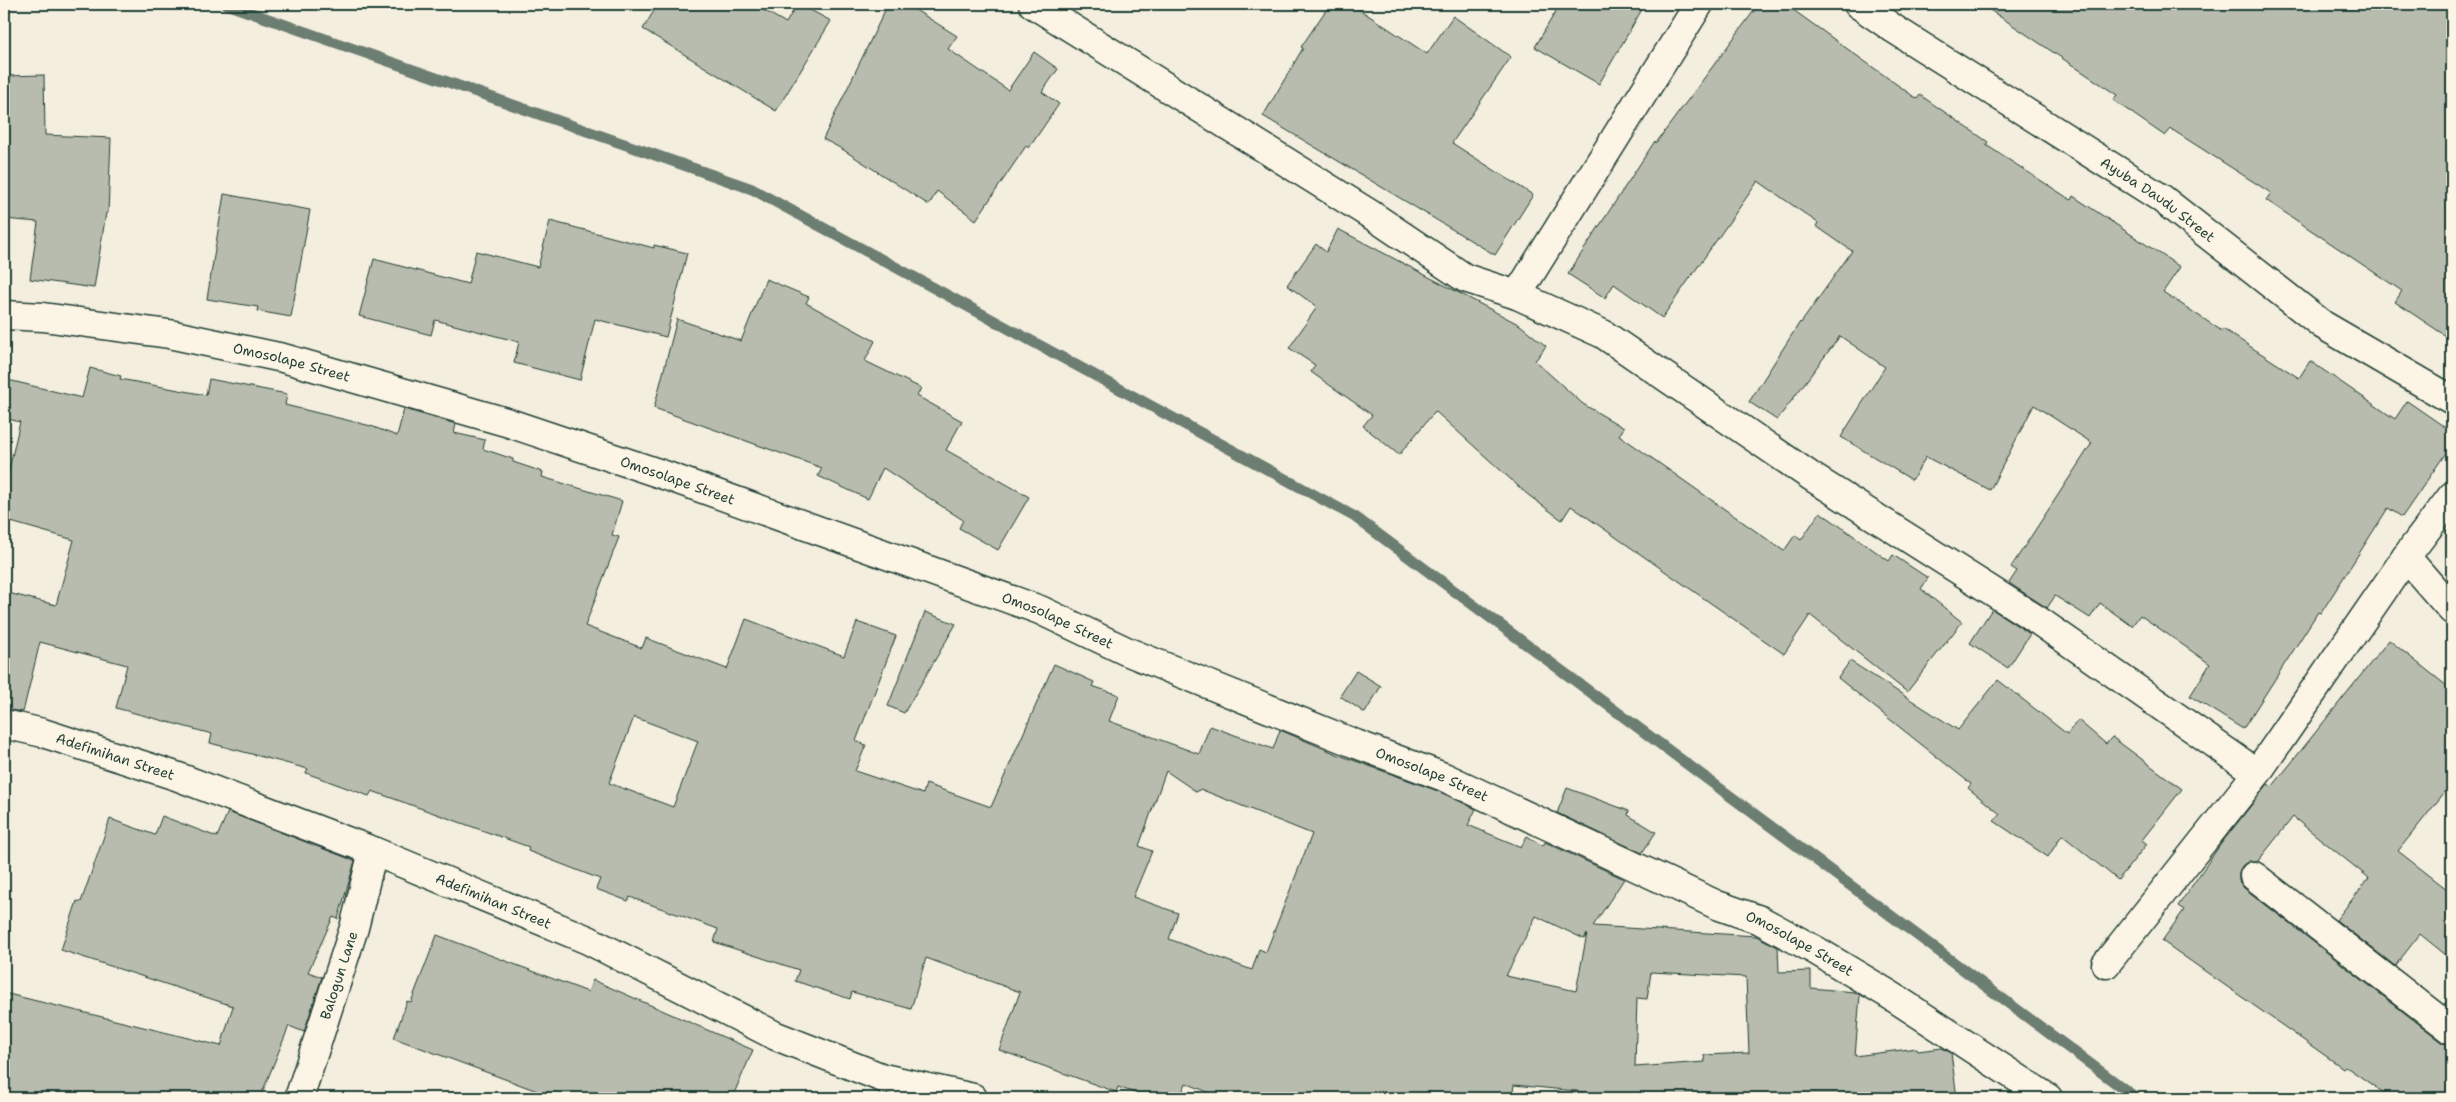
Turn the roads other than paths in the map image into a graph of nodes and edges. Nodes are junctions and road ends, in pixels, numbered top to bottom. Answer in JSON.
{"nodes":[{"id":1,"x":1033,"y":4,"type":"edge"},
{"id":2,"x":1699,"y":4,"type":"edge"},
{"id":3,"x":1858,"y":4,"type":"edge"},
{"id":4,"x":1517,"y":295,"type":"junction"},
{"id":5,"x":4,"y":315,"type":"edge"},
{"id":6,"x":2452,"y":400,"type":"edge"},
{"id":7,"x":2452,"y":496,"type":"edge"},
{"id":8,"x":2406,"y":556,"type":"junction"},
{"id":9,"x":2452,"y":610,"type":"edge"},
{"id":10,"x":4,"y":724,"type":"edge"},
{"id":11,"x":2257,"y":773,"type":"junction"},
{"id":12,"x":373,"y":851,"type":"junction"},
{"id":13,"x":2254,"y":876,"type":"dead end"},
{"id":14,"x":2106,"y":964,"type":"dead end"},
{"id":15,"x":2452,"y":1030,"type":"edge"},
{"id":16,"x":299,"y":1098,"type":"edge"},
{"id":17,"x":973,"y":1098,"type":"edge"},
{"id":18,"x":2048,"y":1098,"type":"edge"}],
"edges":[{"from":1,"to":4,"type":"street"},
{"from":2,"to":4,"type":"street"},
{"from":3,"to":6,"type":"street","name":"Ayuba Daudu Street"},
{"from":4,"to":11,"type":"street"},
{"from":5,"to":18,"type":"street","name":"Omosolape Street"},
{"from":7,"to":8,"type":"street"},
{"from":8,"to":9,"type":"street"},
{"from":8,"to":11,"type":"street"},
{"from":10,"to":12,"type":"street","name":"Adefimihan Street"},
{"from":11,"to":14,"type":"street"},
{"from":12,"to":16,"type":"street","name":"Balogun Lane"},
{"from":12,"to":17,"type":"street","name":"Adefimihan Street"},
{"from":13,"to":15,"type":"street"}]}
